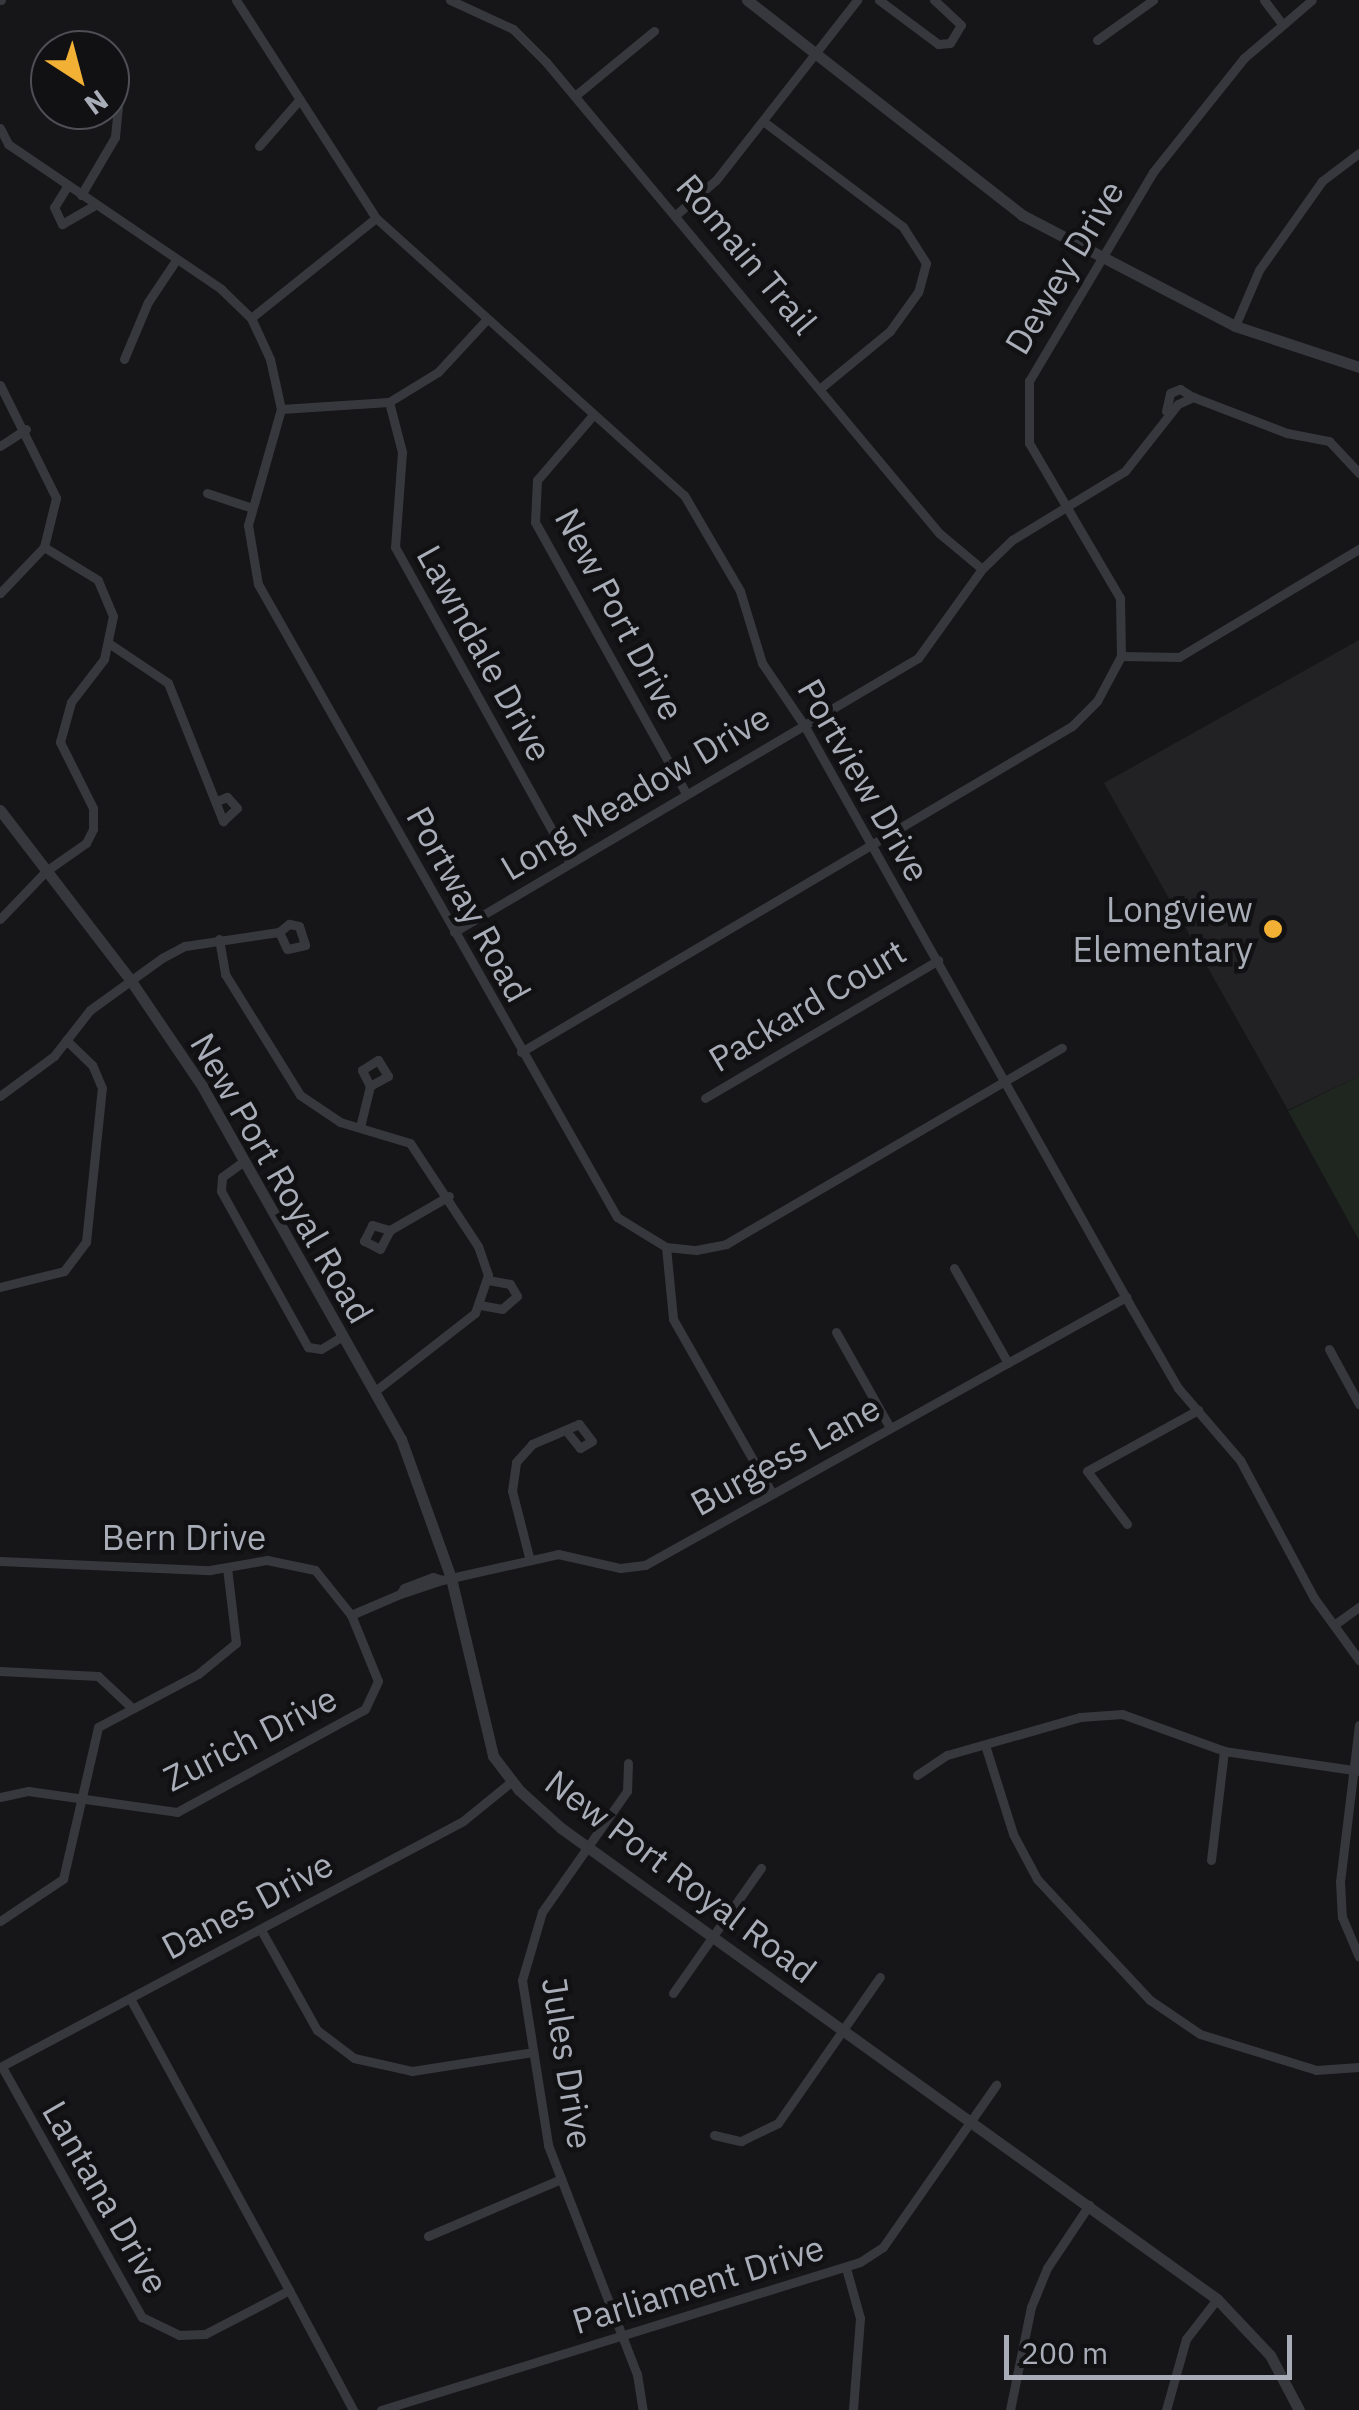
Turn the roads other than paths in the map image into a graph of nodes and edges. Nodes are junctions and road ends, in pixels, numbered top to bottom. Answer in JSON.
{"nodes":[{"id":1,"x":236,"y":0,"type":"edge"},
{"id":2,"x":450,"y":0,"type":"edge"},
{"id":3,"x":747,"y":0,"type":"edge"},
{"id":4,"x":857,"y":0,"type":"edge"},
{"id":5,"x":879,"y":0,"type":"edge"},
{"id":6,"x":934,"y":0,"type":"edge"},
{"id":7,"x":1153,"y":0,"type":"edge"},
{"id":8,"x":1264,"y":0,"type":"edge"},
{"id":9,"x":1312,"y":0,"type":"edge"},
{"id":10,"x":481,"y":5,"type":"edge"},
{"id":11,"x":1280,"y":21,"type":"junction"},
{"id":12,"x":654,"y":31,"type":"dead end"},
{"id":13,"x":1097,"y":40,"type":"dead end"},
{"id":14,"x":813,"y":54,"type":"junction"},
{"id":15,"x":576,"y":95,"type":"junction"},
{"id":16,"x":300,"y":98,"type":"junction"},
{"id":17,"x":764,"y":122,"type":"junction"},
{"id":18,"x":0,"y":128,"type":"edge"},
{"id":19,"x":116,"y":130,"type":"edge"},
{"id":20,"x":259,"y":146,"type":"dead end"},
{"id":21,"x":1359,"y":153,"type":"edge"},
{"id":22,"x":68,"y":185,"type":"junction"},
{"id":23,"x":81,"y":194,"type":"junction"},
{"id":24,"x":96,"y":204,"type":"junction"},
{"id":25,"x":678,"y":213,"type":"junction"},
{"id":26,"x":376,"y":218,"type":"junction"},
{"id":27,"x":1103,"y":256,"type":"junction"},
{"id":28,"x":176,"y":260,"type":"junction"},
{"id":29,"x":251,"y":318,"type":"junction"},
{"id":30,"x":486,"y":320,"type":"junction"},
{"id":31,"x":1234,"y":326,"type":"junction"},
{"id":32,"x":124,"y":359,"type":"dead end"},
{"id":33,"x":1359,"y":367,"type":"edge"},
{"id":34,"x":0,"y":386,"type":"edge"},
{"id":35,"x":822,"y":386,"type":"junction"},
{"id":36,"x":388,"y":402,"type":"junction"},
{"id":37,"x":282,"y":409,"type":"junction"},
{"id":38,"x":593,"y":415,"type":"junction"},
{"id":39,"x":26,"y":429,"type":"junction"},
{"id":40,"x":0,"y":446,"type":"edge"},
{"id":41,"x":1359,"y":473,"type":"edge"},
{"id":42,"x":207,"y":494,"type":"dead end"},
{"id":43,"x":252,"y":508,"type":"junction"},
{"id":44,"x":1066,"y":508,"type":"junction"},
{"id":45,"x":44,"y":547,"type":"junction"},
{"id":46,"x":1359,"y":549,"type":"edge"},
{"id":47,"x":982,"y":569,"type":"junction"},
{"id":48,"x":0,"y":592,"type":"edge"},
{"id":49,"x":110,"y":644,"type":"junction"},
{"id":50,"x":1121,"y":656,"type":"junction"},
{"id":51,"x":804,"y":724,"type":"junction"},
{"id":52,"x":685,"y":792,"type":"junction"},
{"id":53,"x":219,"y":800,"type":"dead end"},
{"id":54,"x":0,"y":810,"type":"edge"},
{"id":55,"x":870,"y":844,"type":"junction"},
{"id":56,"x":570,"y":863,"type":"junction"},
{"id":57,"x":46,"y":870,"type":"junction"},
{"id":58,"x":0,"y":919,"type":"edge"},
{"id":59,"x":279,"y":932,"type":"dead end"},
{"id":60,"x":454,"y":932,"type":"junction"},
{"id":61,"x":219,"y":939,"type":"junction"},
{"id":62,"x":938,"y":960,"type":"junction"},
{"id":63,"x":130,"y":980,"type":"junction"},
{"id":64,"x":66,"y":1040,"type":"junction"},
{"id":65,"x":1062,"y":1048,"type":"dead end"},
{"id":66,"x":522,"y":1052,"type":"junction"},
{"id":67,"x":1006,"y":1080,"type":"junction"},
{"id":68,"x":370,"y":1086,"type":"dead end"},
{"id":69,"x":0,"y":1096,"type":"edge"},
{"id":70,"x":705,"y":1098,"type":"dead end"},
{"id":71,"x":360,"y":1128,"type":"junction"},
{"id":72,"x":244,"y":1161,"type":"junction"},
{"id":73,"x":449,"y":1196,"type":"junction"},
{"id":74,"x":390,"y":1230,"type":"dead end"},
{"id":75,"x":666,"y":1247,"type":"junction"},
{"id":76,"x":954,"y":1268,"type":"dead end"},
{"id":77,"x":488,"y":1280,"type":"junction"},
{"id":78,"x":0,"y":1286,"type":"edge"},
{"id":79,"x":1126,"y":1298,"type":"junction"},
{"id":80,"x":480,"y":1305,"type":"junction"},
{"id":81,"x":836,"y":1332,"type":"dead end"},
{"id":82,"x":343,"y":1336,"type":"junction"},
{"id":83,"x":1329,"y":1349,"type":"dead end"},
{"id":84,"x":1008,"y":1363,"type":"junction"},
{"id":85,"x":374,"y":1392,"type":"junction"},
{"id":86,"x":1359,"y":1404,"type":"edge"},
{"id":87,"x":1198,"y":1410,"type":"junction"},
{"id":88,"x":890,"y":1428,"type":"junction"},
{"id":89,"x":568,"y":1434,"type":"dead end"},
{"id":90,"x":772,"y":1492,"type":"junction"},
{"id":91,"x":1127,"y":1524,"type":"dead end"},
{"id":92,"x":529,"y":1557,"type":"junction"},
{"id":93,"x":0,"y":1560,"type":"edge"},
{"id":94,"x":227,"y":1568,"type":"junction"},
{"id":95,"x":447,"y":1579,"type":"junction"},
{"id":96,"x":1359,"y":1607,"type":"edge"},
{"id":97,"x":351,"y":1615,"type":"junction"},
{"id":98,"x":1334,"y":1625,"type":"junction"},
{"id":99,"x":1359,"y":1660,"type":"edge"},
{"id":100,"x":0,"y":1671,"type":"edge"},
{"id":101,"x":130,"y":1706,"type":"junction"},
{"id":102,"x":1359,"y":1725,"type":"edge"},
{"id":103,"x":985,"y":1745,"type":"junction"},
{"id":104,"x":1224,"y":1752,"type":"junction"},
{"id":105,"x":628,"y":1763,"type":"dead end"},
{"id":106,"x":1356,"y":1770,"type":"edge"},
{"id":107,"x":917,"y":1775,"type":"dead end"},
{"id":108,"x":512,"y":1780,"type":"junction"},
{"id":109,"x":0,"y":1797,"type":"edge"},
{"id":110,"x":79,"y":1800,"type":"junction"},
{"id":111,"x":586,"y":1846,"type":"junction"},
{"id":112,"x":1211,"y":1860,"type":"dead end"},
{"id":113,"x":762,"y":1868,"type":"dead end"},
{"id":114,"x":0,"y":1921,"type":"edge"},
{"id":115,"x":261,"y":1930,"type":"junction"},
{"id":116,"x":713,"y":1937,"type":"junction"},
{"id":117,"x":1359,"y":1957,"type":"edge"},
{"id":118,"x":880,"y":1977,"type":"dead end"},
{"id":119,"x":673,"y":1993,"type":"dead end"},
{"id":120,"x":130,"y":1998,"type":"junction"},
{"id":121,"x":843,"y":2031,"type":"junction"},
{"id":122,"x":534,"y":2052,"type":"junction"},
{"id":123,"x":1,"y":2067,"type":"edge"},
{"id":124,"x":1359,"y":2067,"type":"edge"},
{"id":125,"x":996,"y":2085,"type":"dead end"},
{"id":126,"x":971,"y":2123,"type":"junction"},
{"id":127,"x":714,"y":2135,"type":"dead end"},
{"id":128,"x":561,"y":2179,"type":"junction"},
{"id":129,"x":1089,"y":2205,"type":"junction"},
{"id":130,"x":428,"y":2236,"type":"dead end"},
{"id":131,"x":846,"y":2268,"type":"junction"},
{"id":132,"x":289,"y":2290,"type":"junction"},
{"id":133,"x":1218,"y":2300,"type":"junction"},
{"id":134,"x":622,"y":2335,"type":"junction"},
{"id":135,"x":353,"y":2410,"type":"edge"},
{"id":136,"x":381,"y":2410,"type":"edge"},
{"id":137,"x":643,"y":2410,"type":"edge"},
{"id":138,"x":853,"y":2410,"type":"edge"},
{"id":139,"x":1010,"y":2410,"type":"edge"},
{"id":140,"x":1166,"y":2410,"type":"edge"},
{"id":141,"x":1299,"y":2410,"type":"edge"}],
"edges":[{"from":1,"to":16,"type":"street","name":"Portview Drive"},
{"from":2,"to":10,"type":"street","name":"Romain Trail"},
{"from":3,"to":14,"type":"street"},
{"from":4,"to":14,"type":"street"},
{"from":5,"to":6,"type":"street"},
{"from":7,"to":13,"type":"street"},
{"from":8,"to":11,"type":"street"},
{"from":9,"to":11,"type":"street","name":"Dewey Drive"},
{"from":10,"to":15,"type":"street","name":"Romain Trail"},
{"from":11,"to":27,"type":"street","name":"Dewey Drive"},
{"from":12,"to":15,"type":"street"},
{"from":14,"to":17,"type":"street"},
{"from":14,"to":27,"type":"street"},
{"from":15,"to":25,"type":"street","name":"Romain Trail"},
{"from":16,"to":20,"type":"street"},
{"from":16,"to":26,"type":"street","name":"Portview Drive"},
{"from":17,"to":25,"type":"street"},
{"from":17,"to":35,"type":"street"},
{"from":18,"to":22,"type":"street"},
{"from":19,"to":23,"type":"street"},
{"from":21,"to":31,"type":"street"},
{"from":22,"to":23,"type":"street"},
{"from":22,"to":24,"type":"street"},
{"from":23,"to":24,"type":"street"},
{"from":24,"to":28,"type":"street"},
{"from":25,"to":35,"type":"street","name":"Romain Trail"},
{"from":26,"to":29,"type":"street"},
{"from":26,"to":30,"type":"street","name":"Portview Drive"},
{"from":27,"to":31,"type":"street"},
{"from":27,"to":44,"type":"street","name":"Dewey Drive"},
{"from":28,"to":29,"type":"street"},
{"from":28,"to":32,"type":"street"},
{"from":29,"to":37,"type":"street"},
{"from":30,"to":36,"type":"street"},
{"from":30,"to":38,"type":"street","name":"Portview Drive"},
{"from":31,"to":33,"type":"street"},
{"from":34,"to":39,"type":"street"},
{"from":35,"to":47,"type":"street","name":"Romain Trail"},
{"from":36,"to":37,"type":"street"},
{"from":36,"to":56,"type":"street","name":"Lawndale Drive"},
{"from":37,"to":43,"type":"street","name":"Portway Road"},
{"from":38,"to":51,"type":"street","name":"Portview Drive"},
{"from":38,"to":52,"type":"street","name":"New Port Drive"},
{"from":39,"to":40,"type":"street"},
{"from":39,"to":45,"type":"street"},
{"from":41,"to":44,"type":"street","name":"Long Meadow Drive"},
{"from":42,"to":43,"type":"street"},
{"from":43,"to":60,"type":"street","name":"Portway Road"},
{"from":44,"to":47,"type":"street","name":"Long Meadow Drive"},
{"from":44,"to":50,"type":"street","name":"Dewey Drive"},
{"from":45,"to":48,"type":"street"},
{"from":45,"to":49,"type":"street"},
{"from":46,"to":50,"type":"street"},
{"from":47,"to":51,"type":"street","name":"Long Meadow Drive"},
{"from":49,"to":53,"type":"street"},
{"from":49,"to":57,"type":"street"},
{"from":50,"to":55,"type":"street","name":"Dewey Drive"},
{"from":51,"to":52,"type":"street","name":"Long Meadow Drive"},
{"from":51,"to":55,"type":"street","name":"Portview Drive"},
{"from":52,"to":56,"type":"street","name":"Long Meadow Drive"},
{"from":54,"to":57,"type":"street","name":"New Port Royal Road"},
{"from":55,"to":62,"type":"street","name":"Portview Drive"},
{"from":55,"to":66,"type":"street","name":"Dewey Drive"},
{"from":56,"to":60,"type":"street","name":"Long Meadow Drive"},
{"from":57,"to":58,"type":"street"},
{"from":57,"to":63,"type":"street","name":"New Port Royal Road"},
{"from":59,"to":61,"type":"street"},
{"from":60,"to":66,"type":"street","name":"Portway Road"},
{"from":61,"to":63,"type":"street"},
{"from":61,"to":71,"type":"street"},
{"from":62,"to":67,"type":"street","name":"Portview Drive"},
{"from":62,"to":70,"type":"street","name":"Packard Court"},
{"from":63,"to":64,"type":"street"},
{"from":63,"to":72,"type":"street","name":"New Port Royal Road"},
{"from":64,"to":69,"type":"street"},
{"from":64,"to":78,"type":"street"},
{"from":65,"to":67,"type":"street"},
{"from":66,"to":75,"type":"street","name":"Portway Road"},
{"from":67,"to":75,"type":"street"},
{"from":67,"to":79,"type":"street","name":"Portview Drive"},
{"from":68,"to":71,"type":"street"},
{"from":71,"to":73,"type":"street"},
{"from":72,"to":82,"type":"street","name":"New Port Royal Road"},
{"from":72,"to":82,"type":"street"},
{"from":73,"to":74,"type":"street"},
{"from":73,"to":77,"type":"street"},
{"from":75,"to":90,"type":"street"},
{"from":76,"to":84,"type":"street"},
{"from":77,"to":80,"type":"street"},
{"from":77,"to":80,"type":"street"},
{"from":79,"to":84,"type":"street","name":"Burgess Lane"},
{"from":79,"to":87,"type":"street","name":"Portview Drive"},
{"from":80,"to":85,"type":"street"},
{"from":81,"to":88,"type":"street"},
{"from":82,"to":85,"type":"street","name":"New Port Royal Road"},
{"from":83,"to":86,"type":"street"},
{"from":84,"to":88,"type":"street","name":"Burgess Lane"},
{"from":85,"to":95,"type":"street","name":"New Port Royal Road"},
{"from":87,"to":91,"type":"street"},
{"from":87,"to":98,"type":"street","name":"Portview Drive"},
{"from":88,"to":90,"type":"street","name":"Burgess Lane"},
{"from":89,"to":92,"type":"street"},
{"from":90,"to":92,"type":"street","name":"Burgess Lane"},
{"from":92,"to":95,"type":"street","name":"Burgess Lane"},
{"from":93,"to":94,"type":"street","name":"Bern Drive"},
{"from":94,"to":97,"type":"street","name":"Bern Drive"},
{"from":94,"to":101,"type":"street"},
{"from":95,"to":97,"type":"street"},
{"from":95,"to":108,"type":"street","name":"New Port Royal Road"},
{"from":96,"to":98,"type":"street"},
{"from":97,"to":110,"type":"street","name":"Zurich Drive"},
{"from":98,"to":99,"type":"street","name":"Portview Drive"},
{"from":100,"to":101,"type":"street"},
{"from":101,"to":110,"type":"street"},
{"from":102,"to":106,"type":"street"},
{"from":103,"to":104,"type":"street"},
{"from":103,"to":107,"type":"street"},
{"from":103,"to":124,"type":"street"},
{"from":104,"to":106,"type":"street"},
{"from":104,"to":112,"type":"street"},
{"from":105,"to":111,"type":"street","name":"Jules Drive"},
{"from":106,"to":117,"type":"street"},
{"from":108,"to":111,"type":"street","name":"New Port Royal Road"},
{"from":108,"to":115,"type":"street","name":"Danes Drive"},
{"from":109,"to":110,"type":"street","name":"Zurich Drive"},
{"from":110,"to":114,"type":"street"},
{"from":111,"to":116,"type":"street","name":"New Port Royal Road"},
{"from":111,"to":122,"type":"street","name":"Jules Drive"},
{"from":113,"to":116,"type":"street"},
{"from":115,"to":120,"type":"street","name":"Danes Drive"},
{"from":115,"to":122,"type":"street"},
{"from":116,"to":119,"type":"street"},
{"from":116,"to":121,"type":"street","name":"New Port Royal Road"},
{"from":118,"to":121,"type":"street"},
{"from":120,"to":123,"type":"street","name":"Danes Drive"},
{"from":120,"to":132,"type":"street"},
{"from":121,"to":126,"type":"street","name":"New Port Royal Road"},
{"from":121,"to":127,"type":"street"},
{"from":122,"to":128,"type":"street","name":"Jules Drive"},
{"from":123,"to":132,"type":"street","name":"Lantana Drive"},
{"from":125,"to":126,"type":"street","name":"Parliament Drive"},
{"from":126,"to":129,"type":"street","name":"New Port Royal Road"},
{"from":126,"to":131,"type":"street","name":"Parliament Drive"},
{"from":128,"to":130,"type":"street"},
{"from":128,"to":134,"type":"street","name":"Jules Drive"},
{"from":129,"to":133,"type":"street","name":"New Port Royal Road"},
{"from":129,"to":139,"type":"street"},
{"from":131,"to":134,"type":"street","name":"Parliament Drive"},
{"from":131,"to":138,"type":"street"},
{"from":132,"to":135,"type":"street"},
{"from":133,"to":140,"type":"street"},
{"from":133,"to":141,"type":"street","name":"New Port Royal Road"},
{"from":134,"to":136,"type":"street","name":"Parliament Drive"},
{"from":134,"to":137,"type":"street","name":"Jules Drive"}]}
